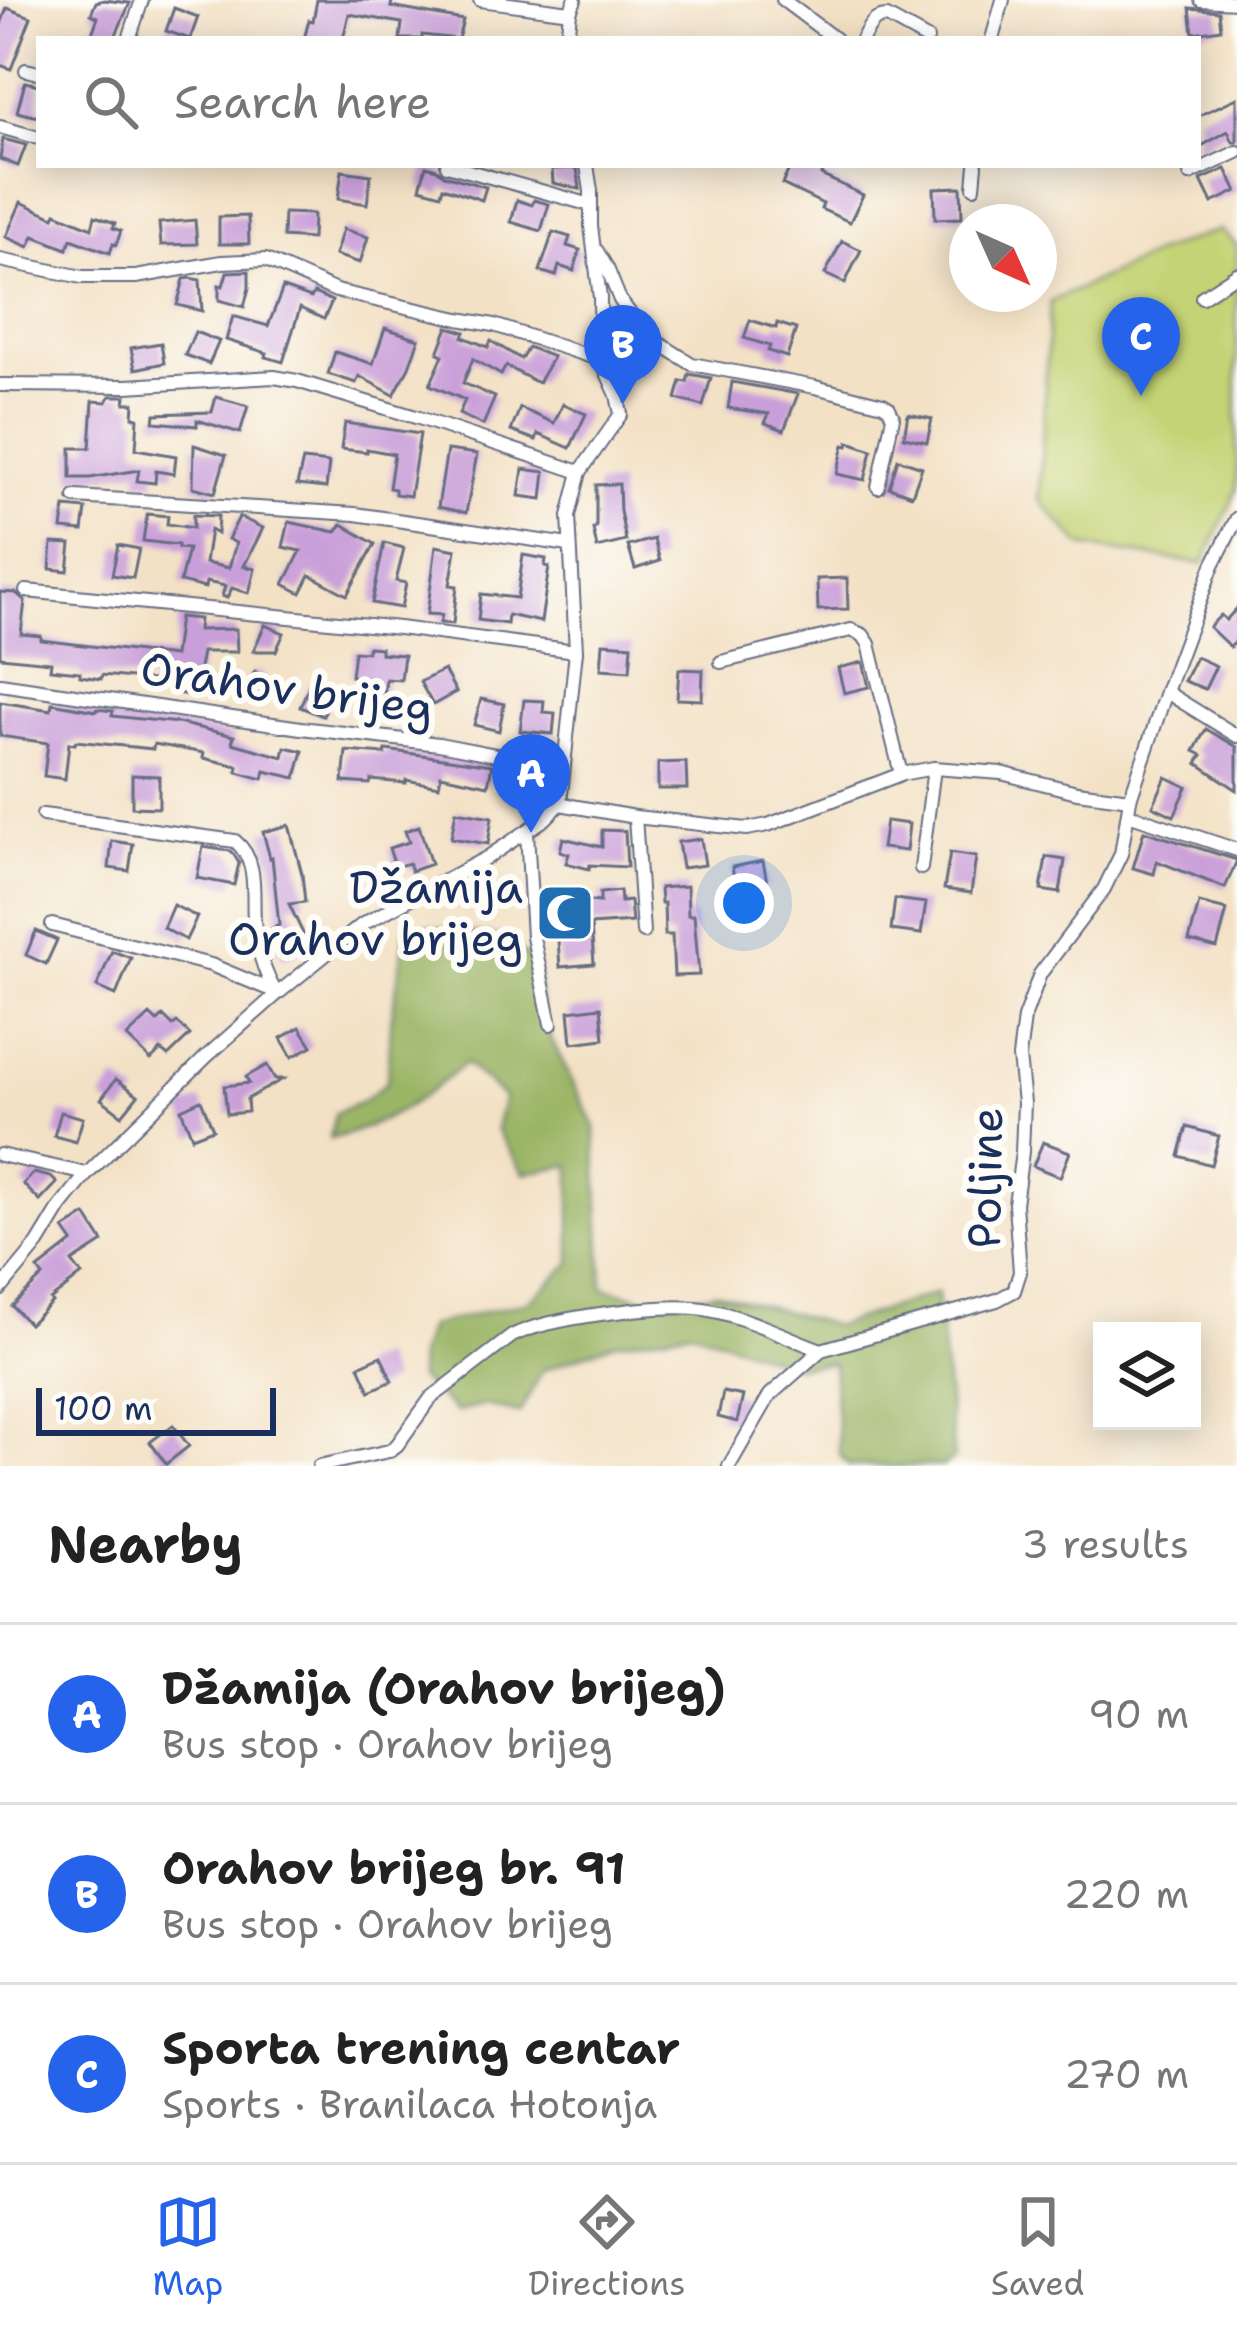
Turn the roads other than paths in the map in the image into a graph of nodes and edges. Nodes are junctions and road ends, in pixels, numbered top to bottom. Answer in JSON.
{"nodes":[{"id":1,"x":142,"y":0,"type":"edge"},
{"id":2,"x":479,"y":0,"type":"edge"},
{"id":3,"x":783,"y":0,"type":"edge"},
{"id":4,"x":1004,"y":0,"type":"edge"},
{"id":5,"x":1202,"y":0,"type":"edge"},
{"id":6,"x":1237,"y":2,"type":"edge"},
{"id":7,"x":573,"y":6,"type":"edge"},
{"id":8,"x":130,"y":36,"type":"edge"},
{"id":9,"x":568,"y":36,"type":"edge"},
{"id":10,"x":832,"y":36,"type":"edge"},
{"id":11,"x":864,"y":36,"type":"edge"},
{"id":12,"x":921,"y":36,"type":"edge"},
{"id":13,"x":993,"y":36,"type":"edge"},
{"id":14,"x":0,"y":127,"type":"edge"},
{"id":15,"x":36,"y":137,"type":"edge"},
{"id":16,"x":1237,"y":152,"type":"edge"},
{"id":17,"x":458,"y":168,"type":"edge"},
{"id":18,"x":588,"y":168,"type":"edge"},
{"id":19,"x":976,"y":168,"type":"edge"},
{"id":20,"x":1190,"y":174,"type":"dead end"},
{"id":21,"x":974,"y":187,"type":"dead end"},
{"id":22,"x":591,"y":206,"type":"junction"},
{"id":23,"x":593,"y":245,"type":"junction"},
{"id":24,"x":0,"y":260,"type":"edge"},
{"id":25,"x":1237,"y":274,"type":"edge"},
{"id":26,"x":1202,"y":297,"type":"dead end"},
{"id":27,"x":602,"y":360,"type":"junction"},
{"id":28,"x":0,"y":385,"type":"edge"},
{"id":29,"x":580,"y":472,"type":"junction"},
{"id":30,"x":878,"y":487,"type":"dead end"},
{"id":31,"x":75,"y":497,"type":"dead end"},
{"id":32,"x":1237,"y":518,"type":"edge"},
{"id":33,"x":568,"y":545,"type":"junction"},
{"id":34,"x":26,"y":591,"type":"dead end"},
{"id":35,"x":576,"y":651,"type":"junction"},
{"id":36,"x":721,"y":662,"type":"dead end"},
{"id":37,"x":0,"y":684,"type":"edge"},
{"id":38,"x":1166,"y":692,"type":"junction"},
{"id":39,"x":1237,"y":736,"type":"edge"},
{"id":40,"x":563,"y":768,"type":"junction"},
{"id":41,"x":934,"y":768,"type":"junction"},
{"id":42,"x":901,"y":774,"type":"junction"},
{"id":43,"x":560,"y":804,"type":"junction"},
{"id":44,"x":1129,"y":806,"type":"junction"},
{"id":45,"x":43,"y":815,"type":"dead end"},
{"id":46,"x":635,"y":817,"type":"junction"},
{"id":47,"x":527,"y":832,"type":"junction"},
{"id":48,"x":1237,"y":850,"type":"edge"},
{"id":49,"x":921,"y":868,"type":"dead end"},
{"id":50,"x":52,"y":925,"type":"dead end"},
{"id":51,"x":643,"y":932,"type":"dead end"},
{"id":52,"x":277,"y":994,"type":"junction"},
{"id":53,"x":551,"y":1024,"type":"dead end"},
{"id":54,"x":0,"y":1155,"type":"edge"},
{"id":55,"x":88,"y":1174,"type":"junction"},
{"id":56,"x":0,"y":1289,"type":"edge"},
{"id":57,"x":821,"y":1350,"type":"junction"},
{"id":58,"x":319,"y":1466,"type":"edge"},
{"id":59,"x":729,"y":1466,"type":"edge"}],
"edges":[{"from":1,"to":8,"type":"street"},
{"from":2,"to":7,"type":"street"},
{"from":3,"to":10,"type":"street"},
{"from":4,"to":13,"type":"street"},
{"from":5,"to":6,"type":"street"},
{"from":7,"to":9,"type":"street"},
{"from":11,"to":12,"type":"street"},
{"from":14,"to":15,"type":"street"},
{"from":16,"to":20,"type":"street"},
{"from":17,"to":22,"type":"street"},
{"from":18,"to":22,"type":"street"},
{"from":19,"to":21,"type":"street"},
{"from":22,"to":23,"type":"street"},
{"from":23,"to":27,"type":"street"},
{"from":23,"to":30,"type":"street"},
{"from":24,"to":27,"type":"street"},
{"from":25,"to":26,"type":"street"},
{"from":27,"to":29,"type":"street"},
{"from":28,"to":29,"type":"street"},
{"from":29,"to":33,"type":"street"},
{"from":31,"to":33,"type":"street"},
{"from":32,"to":38,"type":"street"},
{"from":33,"to":35,"type":"street"},
{"from":34,"to":35,"type":"street","name":"Orahov brijeg"},
{"from":35,"to":40,"type":"street"},
{"from":36,"to":42,"type":"street"},
{"from":37,"to":40,"type":"street","name":"Orahov brijeg"},
{"from":38,"to":39,"type":"street"},
{"from":38,"to":44,"type":"street"},
{"from":40,"to":43,"type":"street"},
{"from":41,"to":42,"type":"street"},
{"from":41,"to":44,"type":"street"},
{"from":41,"to":49,"type":"street"},
{"from":42,"to":46,"type":"street"},
{"from":43,"to":46,"type":"street"},
{"from":43,"to":47,"type":"street"},
{"from":44,"to":48,"type":"street"},
{"from":44,"to":57,"type":"street","name":"Poljine"},
{"from":45,"to":52,"type":"street"},
{"from":46,"to":51,"type":"street"},
{"from":47,"to":52,"type":"street"},
{"from":47,"to":53,"type":"street"},
{"from":50,"to":52,"type":"street"},
{"from":52,"to":55,"type":"street"},
{"from":54,"to":55,"type":"street"},
{"from":55,"to":56,"type":"street"},
{"from":57,"to":58,"type":"street"},
{"from":57,"to":59,"type":"street","name":"Poljine"}]}
